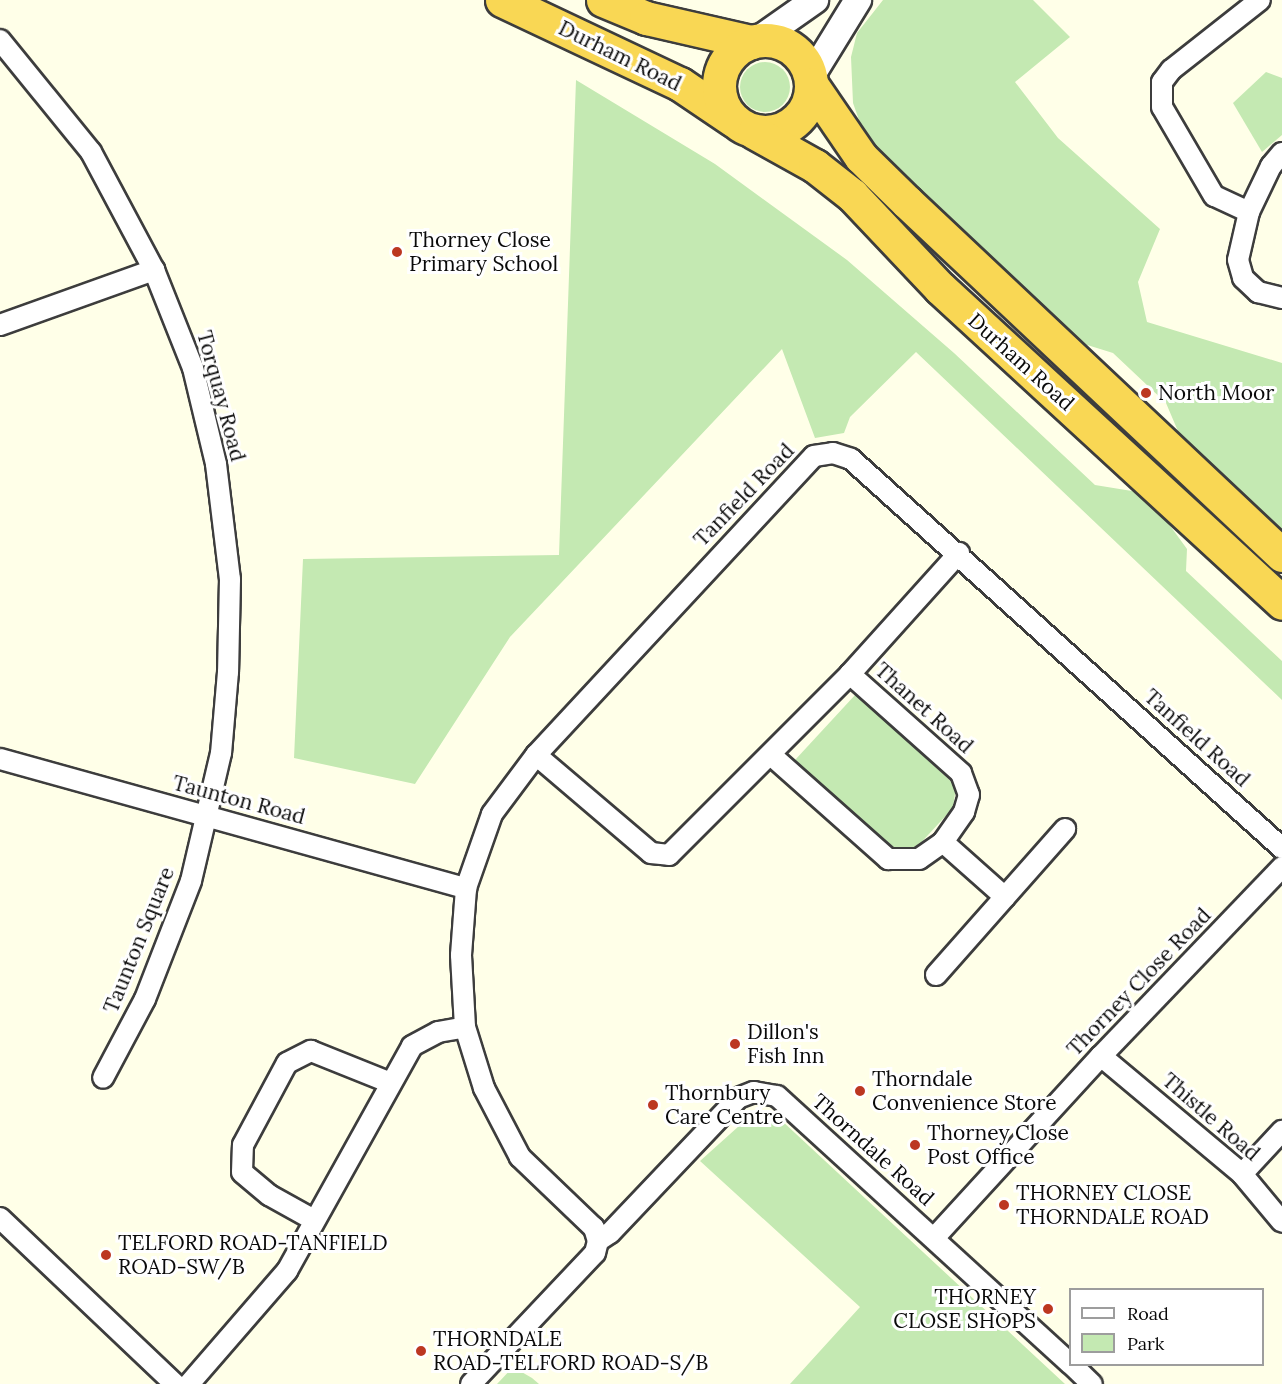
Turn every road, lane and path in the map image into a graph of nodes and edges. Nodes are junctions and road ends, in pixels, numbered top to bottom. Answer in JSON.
{"nodes":[{"id":1,"x":502,"y":0,"type":"edge"},
{"id":2,"x":603,"y":0,"type":"edge"},
{"id":3,"x":815,"y":0,"type":"edge"},
{"id":4,"x":858,"y":0,"type":"edge"},
{"id":5,"x":1260,"y":0,"type":"edge"},
{"id":6,"x":0,"y":40,"type":"edge"},
{"id":7,"x":755,"y":41,"type":"junction"},
{"id":8,"x":811,"y":81,"type":"junction"},
{"id":9,"x":743,"y":126,"type":"junction"},
{"id":10,"x":1282,"y":153,"type":"edge"},
{"id":11,"x":1249,"y":212,"type":"junction"},
{"id":12,"x":154,"y":270,"type":"junction"},
{"id":13,"x":1282,"y":298,"type":"edge"},
{"id":14,"x":0,"y":326,"type":"edge"},
{"id":15,"x":959,"y":553,"type":"junction"},
{"id":16,"x":1282,"y":555,"type":"edge"},
{"id":17,"x":1282,"y":603,"type":"edge"},
{"id":18,"x":850,"y":674,"type":"junction"},
{"id":19,"x":536,"y":755,"type":"junction"},
{"id":20,"x":771,"y":755,"type":"junction"},
{"id":21,"x":0,"y":759,"type":"edge"},
{"id":22,"x":207,"y":815,"type":"junction"},
{"id":23,"x":1065,"y":829,"type":"dead end"},
{"id":24,"x":943,"y":842,"type":"junction"},
{"id":25,"x":1282,"y":848,"type":"edge"},
{"id":26,"x":1282,"y":867,"type":"edge"},
{"id":27,"x":466,"y":888,"type":"junction"},
{"id":28,"x":1005,"y":897,"type":"junction"},
{"id":29,"x":936,"y":975,"type":"dead end"},
{"id":30,"x":465,"y":1027,"type":"junction"},
{"id":31,"x":1101,"y":1056,"type":"junction"},
{"id":32,"x":103,"y":1078,"type":"dead end"},
{"id":33,"x":391,"y":1083,"type":"junction"},
{"id":34,"x":1282,"y":1131,"type":"edge"},
{"id":35,"x":1242,"y":1174,"type":"junction"},
{"id":36,"x":0,"y":1218,"type":"edge"},
{"id":37,"x":314,"y":1220,"type":"junction"},
{"id":38,"x":1282,"y":1222,"type":"edge"},
{"id":39,"x":935,"y":1238,"type":"junction"},
{"id":40,"x":598,"y":1240,"type":"junction"},
{"id":41,"x":1069,"y":1362,"type":"edge"},
{"id":42,"x":1073,"y":1366,"type":"edge"},
{"id":43,"x":176,"y":1384,"type":"edge"},
{"id":44,"x":189,"y":1384,"type":"edge"},
{"id":45,"x":471,"y":1384,"type":"edge"},
{"id":46,"x":1092,"y":1384,"type":"edge"}],
"edges":[{"from":1,"to":9,"type":"highway","name":"Durham Road"},
{"from":2,"to":7,"type":"highway","name":"Durham Road"},
{"from":3,"to":7,"type":"street"},
{"from":4,"to":8,"type":"street"},
{"from":5,"to":11,"type":"street"},
{"from":6,"to":12,"type":"street","name":"Torquay Road"},
{"from":7,"to":8,"type":"highway","name":"Durham Road"},
{"from":7,"to":9,"type":"highway"},
{"from":8,"to":9,"type":"highway"},
{"from":8,"to":16,"type":"highway","name":"Durham Road"},
{"from":9,"to":17,"type":"highway","name":"Durham Road"},
{"from":10,"to":11,"type":"street"},
{"from":11,"to":13,"type":"street"},
{"from":12,"to":14,"type":"street"},
{"from":12,"to":22,"type":"street","name":"Torquay Road"},
{"from":15,"to":18,"type":"street","name":"Thanet Road"},
{"from":15,"to":19,"type":"street","name":"Tanfield Road"},
{"from":15,"to":25,"type":"street","name":"Tanfield Road"},
{"from":18,"to":20,"type":"street","name":"Thanet Road"},
{"from":18,"to":24,"type":"street","name":"Thanet Road"},
{"from":19,"to":20,"type":"street","name":"Thanet Road"},
{"from":19,"to":27,"type":"street","name":"Tanfield Road"},
{"from":20,"to":24,"type":"street","name":"Thanet Road"},
{"from":21,"to":22,"type":"street","name":"Taunton Road"},
{"from":22,"to":27,"type":"street","name":"Taunton Road"},
{"from":22,"to":32,"type":"street","name":"Taunton Square"},
{"from":23,"to":28,"type":"street"},
{"from":24,"to":28,"type":"street"},
{"from":26,"to":31,"type":"street","name":"Thorney Close Road"},
{"from":27,"to":30,"type":"street","name":"Tanfield Road"},
{"from":28,"to":29,"type":"street"},
{"from":30,"to":33,"type":"street"},
{"from":30,"to":40,"type":"street","name":"Tanfield Road"},
{"from":31,"to":35,"type":"street","name":"Thistle Road"},
{"from":31,"to":39,"type":"street","name":"Thorney Close Road"},
{"from":33,"to":37,"type":"street"},
{"from":33,"to":37,"type":"street"},
{"from":34,"to":35,"type":"street"},
{"from":35,"to":38,"type":"street","name":"Thistle Road"},
{"from":36,"to":43,"type":"street"},
{"from":37,"to":44,"type":"street"},
{"from":39,"to":40,"type":"street","name":"Thorndale Road"},
{"from":39,"to":41,"type":"street","name":"Thorndale Road"},
{"from":40,"to":45,"type":"street","name":"Thorndale Road"},
{"from":42,"to":46,"type":"street","name":"Thorndale Road"}]}
